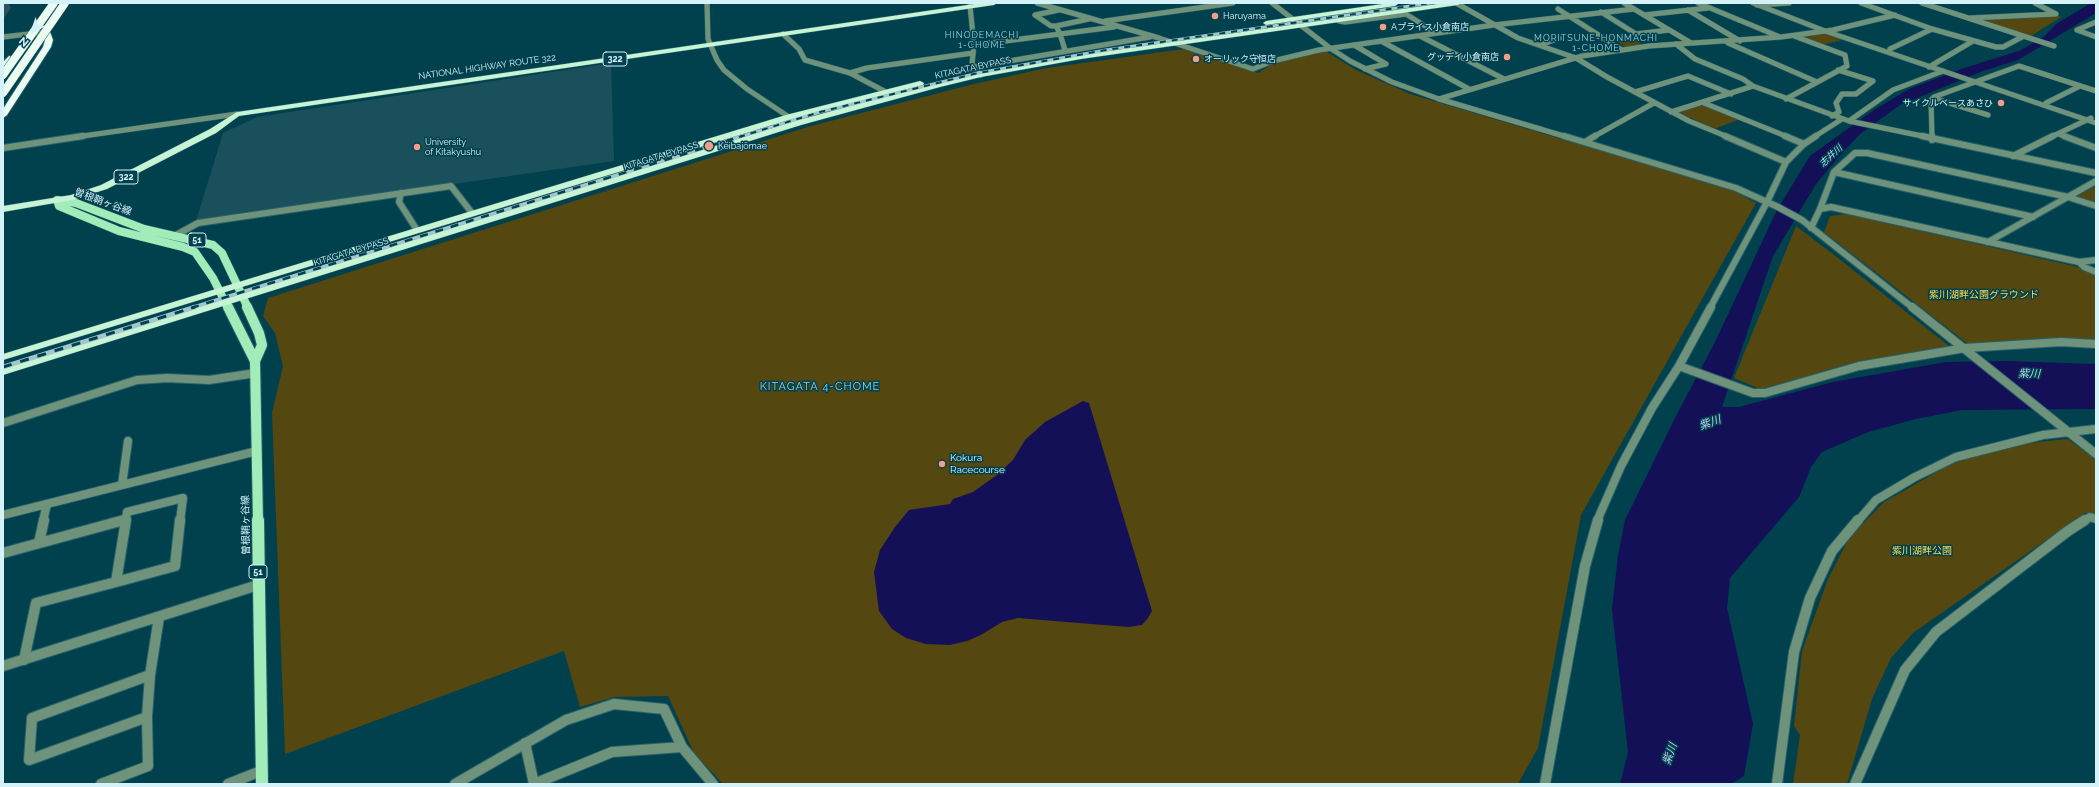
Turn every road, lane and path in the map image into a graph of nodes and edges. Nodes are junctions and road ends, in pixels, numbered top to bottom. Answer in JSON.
{"nodes":[{"id":1,"x":51,"y":3,"type":"edge"},
{"id":2,"x":54,"y":3,"type":"edge"},
{"id":3,"x":65,"y":3,"type":"edge"},
{"id":4,"x":707,"y":3,"type":"edge"},
{"id":5,"x":994,"y":3,"type":"edge"},
{"id":6,"x":1037,"y":3,"type":"edge"},
{"id":7,"x":1233,"y":3,"type":"edge"},
{"id":8,"x":1272,"y":3,"type":"edge"},
{"id":9,"x":1405,"y":3,"type":"edge"},
{"id":10,"x":1457,"y":3,"type":"edge"},
{"id":11,"x":1624,"y":3,"type":"edge"},
{"id":12,"x":1698,"y":3,"type":"edge"},
{"id":13,"x":1789,"y":3,"type":"edge"},
{"id":14,"x":1861,"y":3,"type":"edge"},
{"id":15,"x":1922,"y":3,"type":"edge"},
{"id":16,"x":2035,"y":3,"type":"edge"},
{"id":17,"x":1755,"y":4,"type":"edge"},
{"id":18,"x":1765,"y":4,"type":"edge"},
{"id":19,"x":970,"y":6,"type":"junction"},
{"id":20,"x":1710,"y":8,"type":"junction"},
{"id":21,"x":1060,"y":9,"type":"junction"},
{"id":22,"x":1558,"y":9,"type":"dead end"},
{"id":23,"x":1634,"y":9,"type":"junction"},
{"id":24,"x":1688,"y":10,"type":"junction"},
{"id":25,"x":1601,"y":12,"type":"junction"},
{"id":26,"x":1644,"y":15,"type":"junction"},
{"id":27,"x":1895,"y":15,"type":"junction"},
{"id":28,"x":1568,"y":16,"type":"junction"},
{"id":29,"x":1965,"y":18,"type":"junction"},
{"id":30,"x":1092,"y":19,"type":"junction"},
{"id":31,"x":1293,"y":19,"type":"junction"},
{"id":32,"x":1338,"y":20,"type":"junction"},
{"id":33,"x":1102,"y":22,"type":"junction"},
{"id":34,"x":2096,"y":22,"type":"edge"},
{"id":35,"x":1494,"y":25,"type":"junction"},
{"id":36,"x":1056,"y":26,"type":"junction"},
{"id":37,"x":1302,"y":26,"type":"junction"},
{"id":38,"x":1119,"y":27,"type":"junction"},
{"id":39,"x":1102,"y":28,"type":"junction"},
{"id":40,"x":1932,"y":29,"type":"junction"},
{"id":41,"x":1669,"y":30,"type":"junction"},
{"id":42,"x":1833,"y":30,"type":"junction"},
{"id":43,"x":1825,"y":31,"type":"junction"},
{"id":44,"x":1106,"y":33,"type":"dead end"},
{"id":45,"x":1436,"y":33,"type":"junction"},
{"id":46,"x":45,"y":34,"type":"junction"},
{"id":47,"x":783,"y":34,"type":"junction"},
{"id":48,"x":1060,"y":34,"type":"junction"},
{"id":49,"x":26,"y":36,"type":"junction"},
{"id":50,"x":1420,"y":36,"type":"junction"},
{"id":51,"x":1793,"y":36,"type":"junction"},
{"id":52,"x":1110,"y":37,"type":"dead end"},
{"id":53,"x":1156,"y":37,"type":"junction"},
{"id":54,"x":1780,"y":37,"type":"junction"},
{"id":55,"x":2022,"y":37,"type":"junction"},
{"id":56,"x":2096,"y":37,"type":"edge"},
{"id":57,"x":3,"y":38,"type":"edge"},
{"id":58,"x":1560,"y":38,"type":"dead end"},
{"id":59,"x":3,"y":41,"type":"edge"},
{"id":60,"x":1381,"y":41,"type":"junction"},
{"id":61,"x":1740,"y":41,"type":"junction"},
{"id":62,"x":1974,"y":41,"type":"junction"},
{"id":63,"x":1114,"y":42,"type":"junction"},
{"id":64,"x":1726,"y":42,"type":"junction"},
{"id":65,"x":1175,"y":43,"type":"junction"},
{"id":66,"x":1691,"y":43,"type":"junction"},
{"id":67,"x":1676,"y":44,"type":"junction"},
{"id":68,"x":711,"y":45,"type":"junction"},
{"id":69,"x":974,"y":45,"type":"junction"},
{"id":70,"x":1354,"y":45,"type":"junction"},
{"id":71,"x":1540,"y":45,"type":"junction"},
{"id":72,"x":2051,"y":45,"type":"dead end"},
{"id":73,"x":1330,"y":48,"type":"junction"},
{"id":74,"x":1890,"y":49,"type":"junction"},
{"id":75,"x":1065,"y":50,"type":"junction"},
{"id":76,"x":1622,"y":50,"type":"junction"},
{"id":77,"x":974,"y":53,"type":"junction"},
{"id":78,"x":12,"y":58,"type":"junction"},
{"id":79,"x":1576,"y":58,"type":"junction"},
{"id":80,"x":1936,"y":64,"type":"junction"},
{"id":81,"x":3,"y":66,"type":"edge"},
{"id":82,"x":1929,"y":66,"type":"junction"},
{"id":83,"x":1365,"y":69,"type":"junction"},
{"id":84,"x":1838,"y":70,"type":"junction"},
{"id":85,"x":977,"y":71,"type":"junction"},
{"id":86,"x":1947,"y":71,"type":"junction"},
{"id":87,"x":3,"y":72,"type":"edge"},
{"id":88,"x":850,"y":73,"type":"junction"},
{"id":89,"x":3,"y":75,"type":"edge"},
{"id":90,"x":1504,"y":78,"type":"junction"},
{"id":91,"x":1974,"y":80,"type":"junction"},
{"id":92,"x":1982,"y":80,"type":"junction"},
{"id":93,"x":1817,"y":82,"type":"junction"},
{"id":94,"x":1753,"y":86,"type":"junction"},
{"id":95,"x":2080,"y":86,"type":"junction"},
{"id":96,"x":1469,"y":89,"type":"junction"},
{"id":97,"x":884,"y":91,"type":"junction"},
{"id":98,"x":2096,"y":91,"type":"edge"},
{"id":99,"x":1635,"y":92,"type":"junction"},
{"id":100,"x":3,"y":93,"type":"edge"},
{"id":101,"x":1731,"y":94,"type":"junction"},
{"id":102,"x":3,"y":98,"type":"edge"},
{"id":103,"x":1933,"y":98,"type":"junction"},
{"id":104,"x":1439,"y":99,"type":"junction"},
{"id":105,"x":1786,"y":99,"type":"junction"},
{"id":106,"x":1654,"y":103,"type":"junction"},
{"id":107,"x":1704,"y":103,"type":"junction"},
{"id":108,"x":2046,"y":103,"type":"junction"},
{"id":109,"x":1671,"y":112,"type":"junction"},
{"id":110,"x":237,"y":114,"type":"junction"},
{"id":111,"x":3,"y":115,"type":"edge"},
{"id":112,"x":1988,"y":115,"type":"dead end"},
{"id":113,"x":789,"y":116,"type":"junction"},
{"id":114,"x":1832,"y":116,"type":"junction"},
{"id":115,"x":1842,"y":119,"type":"junction"},
{"id":116,"x":2091,"y":119,"type":"edge"},
{"id":117,"x":1849,"y":122,"type":"junction"},
{"id":118,"x":798,"y":123,"type":"junction"},
{"id":119,"x":2096,"y":124,"type":"edge"},
{"id":120,"x":2058,"y":134,"type":"junction"},
{"id":121,"x":1932,"y":140,"type":"junction"},
{"id":122,"x":1585,"y":142,"type":"junction"},
{"id":123,"x":1804,"y":144,"type":"junction"},
{"id":124,"x":3,"y":148,"type":"edge"},
{"id":125,"x":2096,"y":148,"type":"edge"},
{"id":126,"x":2013,"y":156,"type":"junction"},
{"id":127,"x":1786,"y":162,"type":"junction"},
{"id":128,"x":1834,"y":172,"type":"junction"},
{"id":129,"x":2096,"y":173,"type":"edge"},
{"id":130,"x":2096,"y":181,"type":"edge"},
{"id":131,"x":401,"y":193,"type":"junction"},
{"id":132,"x":2068,"y":197,"type":"junction"},
{"id":133,"x":57,"y":200,"type":"junction"},
{"id":134,"x":1767,"y":202,"type":"junction"},
{"id":135,"x":2096,"y":206,"type":"edge"},
{"id":136,"x":3,"y":209,"type":"edge"},
{"id":137,"x":1820,"y":209,"type":"junction"},
{"id":138,"x":472,"y":213,"type":"junction"},
{"id":139,"x":2033,"y":217,"type":"junction"},
{"id":140,"x":1811,"y":228,"type":"junction"},
{"id":141,"x":417,"y":230,"type":"junction"},
{"id":142,"x":176,"y":235,"type":"junction"},
{"id":143,"x":1988,"y":242,"type":"junction"},
{"id":144,"x":2096,"y":260,"type":"edge"},
{"id":145,"x":2079,"y":262,"type":"junction"},
{"id":146,"x":2096,"y":272,"type":"edge"},
{"id":147,"x":237,"y":285,"type":"junction"},
{"id":148,"x":219,"y":290,"type":"junction"},
{"id":149,"x":242,"y":298,"type":"junction"},
{"id":150,"x":225,"y":303,"type":"junction"},
{"id":151,"x":2096,"y":344,"type":"edge"},
{"id":152,"x":1965,"y":348,"type":"junction"},
{"id":153,"x":3,"y":357,"type":"edge"},
{"id":154,"x":255,"y":361,"type":"junction"},
{"id":155,"x":1679,"y":366,"type":"junction"},
{"id":156,"x":3,"y":372,"type":"edge"},
{"id":157,"x":256,"y":373,"type":"junction"},
{"id":158,"x":3,"y":423,"type":"edge"},
{"id":159,"x":2096,"y":429,"type":"edge"},
{"id":160,"x":2067,"y":431,"type":"junction"},
{"id":161,"x":128,"y":441,"type":"dead end"},
{"id":162,"x":257,"y":451,"type":"junction"},
{"id":163,"x":2096,"y":454,"type":"edge"},
{"id":164,"x":122,"y":485,"type":"junction"},
{"id":165,"x":47,"y":504,"type":"junction"},
{"id":166,"x":3,"y":515,"type":"edge"},
{"id":167,"x":2096,"y":519,"type":"edge"},
{"id":168,"x":125,"y":520,"type":"junction"},
{"id":169,"x":39,"y":543,"type":"junction"},
{"id":170,"x":3,"y":553,"type":"edge"},
{"id":171,"x":116,"y":582,"type":"junction"},
{"id":172,"x":258,"y":585,"type":"junction"},
{"id":173,"x":159,"y":617,"type":"junction"},
{"id":174,"x":24,"y":660,"type":"junction"},
{"id":175,"x":3,"y":666,"type":"edge"},
{"id":176,"x":150,"y":675,"type":"junction"},
{"id":177,"x":147,"y":717,"type":"junction"},
{"id":178,"x":524,"y":743,"type":"junction"},
{"id":179,"x":682,"y":747,"type":"junction"},
{"id":180,"x":261,"y":771,"type":"junction"},
{"id":181,"x":100,"y":784,"type":"edge"},
{"id":182,"x":228,"y":784,"type":"edge"},
{"id":183,"x":262,"y":784,"type":"edge"},
{"id":184,"x":455,"y":784,"type":"edge"},
{"id":185,"x":534,"y":784,"type":"edge"},
{"id":186,"x":713,"y":784,"type":"edge"},
{"id":187,"x":1545,"y":784,"type":"edge"},
{"id":188,"x":1776,"y":784,"type":"edge"},
{"id":189,"x":1855,"y":784,"type":"edge"}],
"edges":[{"from":1,"to":49,"type":"main road"},
{"from":2,"to":89,"type":"highway","bridge":true},
{"from":3,"to":46,"type":"main road"},
{"from":3,"to":100,"type":"highway","bridge":true},
{"from":4,"to":68,"type":"street"},
{"from":5,"to":19,"type":"highway","name":"NATIONAL HIGHWAY ROUTE 322","number":"322"},
{"from":6,"to":21,"type":"street"},
{"from":7,"to":33,"type":"street"},
{"from":8,"to":31,"type":"street"},
{"from":9,"to":31,"type":"highway","name":"KITAGATA BYPASS"},
{"from":10,"to":32,"type":"highway","name":"KITAGATA BYPASS"},
{"from":10,"to":35,"type":"street"},
{"from":11,"to":23,"type":"street"},
{"from":12,"to":20,"type":"street"},
{"from":13,"to":18,"type":"street"},
{"from":14,"to":27,"type":"street"},
{"from":15,"to":29,"type":"street"},
{"from":16,"to":29,"type":"street"},
{"from":17,"to":18,"type":"street"},
{"from":17,"to":43,"type":"street"},
{"from":18,"to":42,"type":"street"},
{"from":19,"to":47,"type":"highway","name":"NATIONAL HIGHWAY ROUTE 322","number":"322"},
{"from":19,"to":69,"type":"street"},
{"from":20,"to":24,"type":"street"},
{"from":20,"to":54,"type":"street"},
{"from":21,"to":30,"type":"street"},
{"from":21,"to":36,"type":"street"},
{"from":22,"to":28,"type":"street"},
{"from":23,"to":25,"type":"street"},
{"from":23,"to":26,"type":"street"},
{"from":24,"to":26,"type":"street"},
{"from":24,"to":61,"type":"street"},
{"from":25,"to":28,"type":"street"},
{"from":25,"to":41,"type":"street"},
{"from":26,"to":41,"type":"street"},
{"from":27,"to":40,"type":"street"},
{"from":27,"to":42,"type":"street"},
{"from":28,"to":35,"type":"street"},
{"from":28,"to":76,"type":"street"},
{"from":29,"to":55,"type":"street"},
{"from":30,"to":33,"type":"street"},
{"from":30,"to":36,"type":"street"},
{"from":31,"to":37,"type":"street"},
{"from":31,"to":53,"type":"highway","name":"KITAGATA BYPASS"},
{"from":32,"to":37,"type":"highway","name":"KITAGATA BYPASS"},
{"from":32,"to":45,"type":"street"},
{"from":33,"to":38,"type":"street"},
{"from":34,"to":56,"type":"street"},
{"from":35,"to":45,"type":"street"},
{"from":35,"to":71,"type":"street"},
{"from":36,"to":48,"type":"street"},
{"from":37,"to":65,"type":"highway","name":"KITAGATA BYPASS"},
{"from":37,"to":73,"type":"street"},
{"from":38,"to":39,"type":"street"},
{"from":38,"to":53,"type":"street"},
{"from":39,"to":44,"type":"street"},
{"from":39,"to":48,"type":"street"},
{"from":40,"to":62,"type":"street"},
{"from":40,"to":74,"type":"street"},
{"from":41,"to":66,"type":"street"},
{"from":42,"to":43,"type":"street"},
{"from":42,"to":74,"type":"street"},
{"from":43,"to":51,"type":"street"},
{"from":43,"to":82,"type":"street"},
{"from":45,"to":50,"type":"street"},
{"from":46,"to":49,"type":"street"},
{"from":46,"to":102,"type":"main road"},
{"from":46,"to":111,"type":"highway"},
{"from":47,"to":68,"type":"highway","name":"NATIONAL HIGHWAY ROUTE 322","number":"322"},
{"from":47,"to":88,"type":"street"},
{"from":48,"to":69,"type":"street"},
{"from":48,"to":75,"type":"street"},
{"from":49,"to":57,"type":"street"},
{"from":49,"to":59,"type":"street"},
{"from":49,"to":78,"type":"main road"},
{"from":50,"to":60,"type":"street"},
{"from":50,"to":90,"type":"street"},
{"from":51,"to":54,"type":"street"},
{"from":51,"to":84,"type":"street"},
{"from":52,"to":63,"type":"street"},
{"from":53,"to":63,"type":"street"},
{"from":53,"to":65,"type":"street"},
{"from":53,"to":85,"type":"highway","name":"KITAGATA BYPASS"},
{"from":54,"to":61,"type":"street"},
{"from":55,"to":62,"type":"street"},
{"from":55,"to":72,"type":"street"},
{"from":58,"to":71,"type":"street"},
{"from":60,"to":70,"type":"street"},
{"from":60,"to":96,"type":"street"},
{"from":61,"to":64,"type":"street"},
{"from":62,"to":80,"type":"street"},
{"from":63,"to":75,"type":"street"},
{"from":64,"to":66,"type":"street"},
{"from":64,"to":93,"type":"street"},
{"from":65,"to":73,"type":"street"},
{"from":65,"to":85,"type":"highway","name":"KITAGATA BYPASS"},
{"from":66,"to":67,"type":"street"},
{"from":67,"to":76,"type":"street"},
{"from":67,"to":94,"type":"street"},
{"from":68,"to":110,"type":"highway","name":"NATIONAL HIGHWAY ROUTE 322","number":"322"},
{"from":68,"to":113,"type":"street"},
{"from":69,"to":77,"type":"street"},
{"from":70,"to":73,"type":"street"},
{"from":70,"to":83,"type":"street"},
{"from":71,"to":79,"type":"street"},
{"from":73,"to":83,"type":"street"},
{"from":74,"to":80,"type":"street"},
{"from":75,"to":85,"type":"street"},
{"from":76,"to":79,"type":"street"},
{"from":77,"to":85,"type":"street"},
{"from":77,"to":88,"type":"street"},
{"from":78,"to":81,"type":"highway"},
{"from":78,"to":87,"type":"main road"},
{"from":79,"to":90,"type":"street"},
{"from":79,"to":99,"type":"street"},
{"from":80,"to":82,"type":"street"},
{"from":80,"to":86,"type":"street"},
{"from":82,"to":86,"type":"street"},
{"from":83,"to":104,"type":"street"},
{"from":84,"to":93,"type":"street"},
{"from":84,"to":114,"type":"street"},
{"from":85,"to":97,"type":"highway","name":"KITAGATA BYPASS"},
{"from":85,"to":118,"type":"highway","name":"KITAGATA BYPASS"},
{"from":86,"to":91,"type":"street"},
{"from":86,"to":91,"type":"street"},
{"from":86,"to":117,"type":"street"},
{"from":88,"to":97,"type":"street"},
{"from":90,"to":96,"type":"street"},
{"from":91,"to":92,"type":"street"},
{"from":91,"to":103,"type":"street"},
{"from":91,"to":116,"type":"street"},
{"from":92,"to":95,"type":"street"},
{"from":92,"to":108,"type":"street"},
{"from":93,"to":105,"type":"street"},
{"from":94,"to":101,"type":"street"},
{"from":94,"to":105,"type":"street"},
{"from":95,"to":98,"type":"street"},
{"from":95,"to":108,"type":"street"},
{"from":96,"to":104,"type":"street"},
{"from":97,"to":113,"type":"highway","name":"KITAGATA BYPASS"},
{"from":99,"to":101,"type":"street"},
{"from":99,"to":106,"type":"street"},
{"from":101,"to":107,"type":"street"},
{"from":103,"to":112,"type":"street"},
{"from":103,"to":121,"type":"street"},
{"from":104,"to":122,"type":"street"},
{"from":105,"to":114,"type":"street"},
{"from":106,"to":109,"type":"street"},
{"from":106,"to":122,"type":"street"},
{"from":107,"to":109,"type":"street"},
{"from":107,"to":123,"type":"street"},
{"from":108,"to":116,"type":"street"},
{"from":109,"to":127,"type":"street"},
{"from":110,"to":124,"type":"street"},
{"from":110,"to":133,"type":"highway","name":"NATIONAL HIGHWAY ROUTE 322","number":"322"},
{"from":113,"to":118,"type":"street"},
{"from":113,"to":138,"type":"highway","name":"KITAGATA BYPASS"},
{"from":114,"to":115,"type":"street"},
{"from":115,"to":117,"type":"street"},
{"from":115,"to":123,"type":"street"},
{"from":116,"to":119,"type":"street"},
{"from":116,"to":120,"type":"street"},
{"from":117,"to":121,"type":"street"},
{"from":118,"to":149,"type":"highway","name":"KITAGATA BYPASS"},
{"from":120,"to":125,"type":"street"},
{"from":120,"to":126,"type":"street"},
{"from":121,"to":126,"type":"street"},
{"from":122,"to":134,"type":"street"},
{"from":123,"to":127,"type":"street"},
{"from":126,"to":129,"type":"street"},
{"from":127,"to":134,"type":"street"},
{"from":128,"to":132,"type":"street"},
{"from":128,"to":137,"type":"street"},
{"from":128,"to":139,"type":"street"},
{"from":130,"to":132,"type":"street"},
{"from":131,"to":138,"type":"street"},
{"from":131,"to":141,"type":"street"},
{"from":131,"to":142,"type":"street"},
{"from":132,"to":135,"type":"street"},
{"from":132,"to":139,"type":"street"},
{"from":133,"to":136,"type":"highway","name":"NATIONAL HIGHWAY ROUTE 322","number":"322"},
{"from":133,"to":142,"type":"main road","name":"曽根鞘ヶ谷線","number":"51"},
{"from":133,"to":148,"type":"main road","name":"曽根鞘ヶ谷線","number":"51"},
{"from":134,"to":140,"type":"street"},
{"from":134,"to":155,"type":"street"},
{"from":137,"to":140,"type":"street"},
{"from":137,"to":143,"type":"street"},
{"from":138,"to":141,"type":"highway","name":"KITAGATA BYPASS"},
{"from":139,"to":143,"type":"street"},
{"from":140,"to":152,"type":"street"},
{"from":141,"to":147,"type":"highway","name":"KITAGATA BYPASS"},
{"from":142,"to":147,"type":"main road","name":"曽根鞘ヶ谷線","number":"51"},
{"from":143,"to":145,"type":"street"},
{"from":144,"to":145,"type":"street"},
{"from":145,"to":146,"type":"street"},
{"from":147,"to":148,"type":"highway","name":"KITAGATA BYPASS"},
{"from":147,"to":149,"type":"main road","name":"曽根鞘ヶ谷線","number":"51"},
{"from":148,"to":150,"type":"main road","name":"曽根鞘ヶ谷線","number":"51"},
{"from":148,"to":153,"type":"highway","name":"KITAGATA BYPASS"},
{"from":149,"to":150,"type":"highway","name":"KITAGATA BYPASS"},
{"from":149,"to":154,"type":"main road","name":"曽根鞘ヶ谷線","number":"51"},
{"from":150,"to":154,"type":"main road","name":"曽根鞘ヶ谷線","number":"51"},
{"from":150,"to":156,"type":"highway","name":"KITAGATA BYPASS"},
{"from":151,"to":152,"type":"street"},
{"from":152,"to":155,"type":"street"},
{"from":152,"to":160,"type":"street"},
{"from":154,"to":157,"type":"main road","name":"曽根鞘ヶ谷線","number":"51"},
{"from":155,"to":187,"type":"street"},
{"from":157,"to":158,"type":"street"},
{"from":157,"to":162,"type":"main road","name":"曽根鞘ヶ谷線","number":"51"},
{"from":159,"to":160,"type":"street"},
{"from":160,"to":163,"type":"street"},
{"from":160,"to":188,"type":"street"},
{"from":161,"to":164,"type":"street"},
{"from":162,"to":164,"type":"street"},
{"from":162,"to":172,"type":"main road","name":"曽根鞘ヶ谷線","number":"51"},
{"from":164,"to":165,"type":"street"},
{"from":165,"to":166,"type":"street"},
{"from":165,"to":169,"type":"street"},
{"from":167,"to":189,"type":"street"},
{"from":168,"to":169,"type":"street"},
{"from":168,"to":171,"type":"street"},
{"from":168,"to":171,"type":"street"},
{"from":169,"to":170,"type":"street"},
{"from":171,"to":174,"type":"street"},
{"from":172,"to":173,"type":"street"},
{"from":172,"to":180,"type":"main road","name":"曽根鞘ヶ谷線","number":"51"},
{"from":173,"to":174,"type":"street"},
{"from":173,"to":176,"type":"street"},
{"from":174,"to":175,"type":"street"},
{"from":176,"to":177,"type":"street"},
{"from":176,"to":177,"type":"street"},
{"from":177,"to":181,"type":"street"},
{"from":178,"to":179,"type":"street"},
{"from":178,"to":184,"type":"street"},
{"from":178,"to":185,"type":"street"},
{"from":179,"to":185,"type":"street"},
{"from":179,"to":186,"type":"street"},
{"from":180,"to":182,"type":"street"},
{"from":180,"to":183,"type":"main road","name":"曽根鞘ヶ谷線","number":"51"}]}
